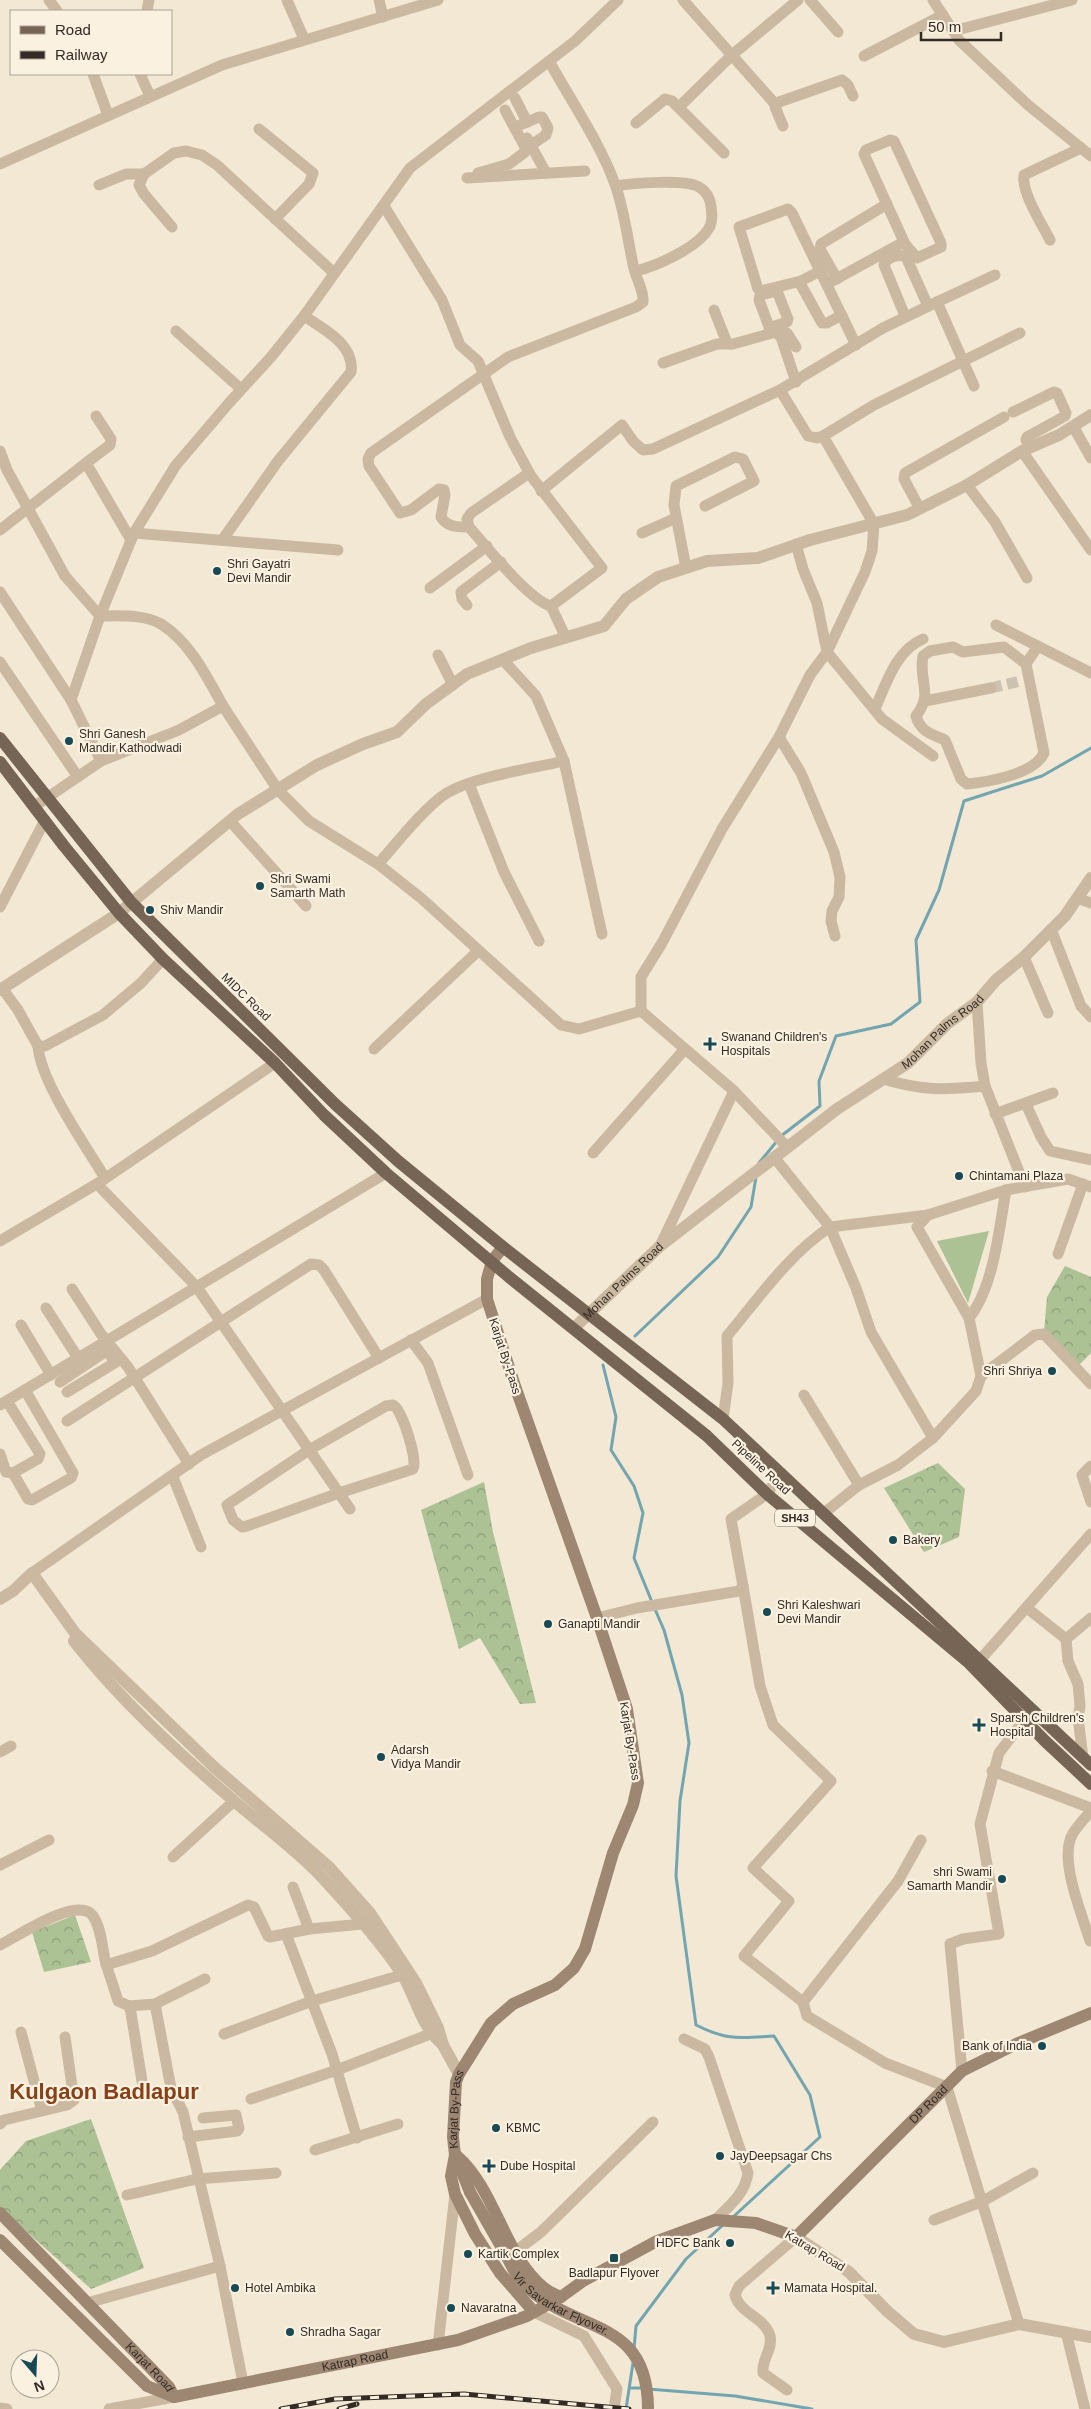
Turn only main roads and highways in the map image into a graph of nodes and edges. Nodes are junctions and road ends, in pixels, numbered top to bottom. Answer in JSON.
{"nodes":[{"id":1,"x":0,"y":738,"type":"edge"},
{"id":2,"x":0,"y":762,"type":"edge"},
{"id":3,"x":503,"y":1247,"type":"junction"},
{"id":4,"x":492,"y":1261,"type":"junction"},
{"id":5,"x":1087,"y":1762,"type":"edge"},
{"id":6,"x":1091,"y":1784,"type":"edge"},
{"id":7,"x":1091,"y":2014,"type":"edge"},
{"id":8,"x":455,"y":2155,"type":"junction"},
{"id":9,"x":470,"y":2192,"type":"joint"},
{"id":10,"x":0,"y":2213,"type":"edge"},
{"id":11,"x":796,"y":2237,"type":"joint"},
{"id":12,"x":0,"y":2240,"type":"edge"},
{"id":13,"x":561,"y":2297,"type":"junction"},
{"id":14,"x":534,"y":2312,"type":"junction"},
{"id":15,"x":174,"y":2397,"type":"junction"},
{"id":16,"x":648,"y":2409,"type":"edge"}],
"edges":[{"from":1,"to":3,"type":"main road","name":"MIDC Road"},
{"from":2,"to":4,"type":"main road"},
{"from":3,"to":4,"type":"main road","name":"Karjat By-Pass"},
{"from":3,"to":5,"type":"main road","name":"Pipeline Road","number":"SH43"},
{"from":4,"to":6,"type":"main road","name":"Pipeline Road","number":"SH43"},
{"from":4,"to":8,"type":"main road","name":"Karjat By-Pass"},
{"from":7,"to":11,"type":"main road","name":"DP Road"},
{"from":8,"to":9,"type":"main road","name":"Karjat By-Pass"},
{"from":8,"to":13,"type":"main road"},
{"from":8,"to":14,"type":"main road"},
{"from":9,"to":16,"type":"main road","name":"Vir Savarkar Flyover.","bridge":true},
{"from":10,"to":15,"type":"main road","name":"Karjat Road"},
{"from":11,"to":13,"type":"main road","name":"Katrap Road"},
{"from":12,"to":15,"type":"main road","name":"Karjat Road"},
{"from":13,"to":14,"type":"main road","name":"Katrap Road"},
{"from":14,"to":15,"type":"main road","name":"Katrap Road"}]}
